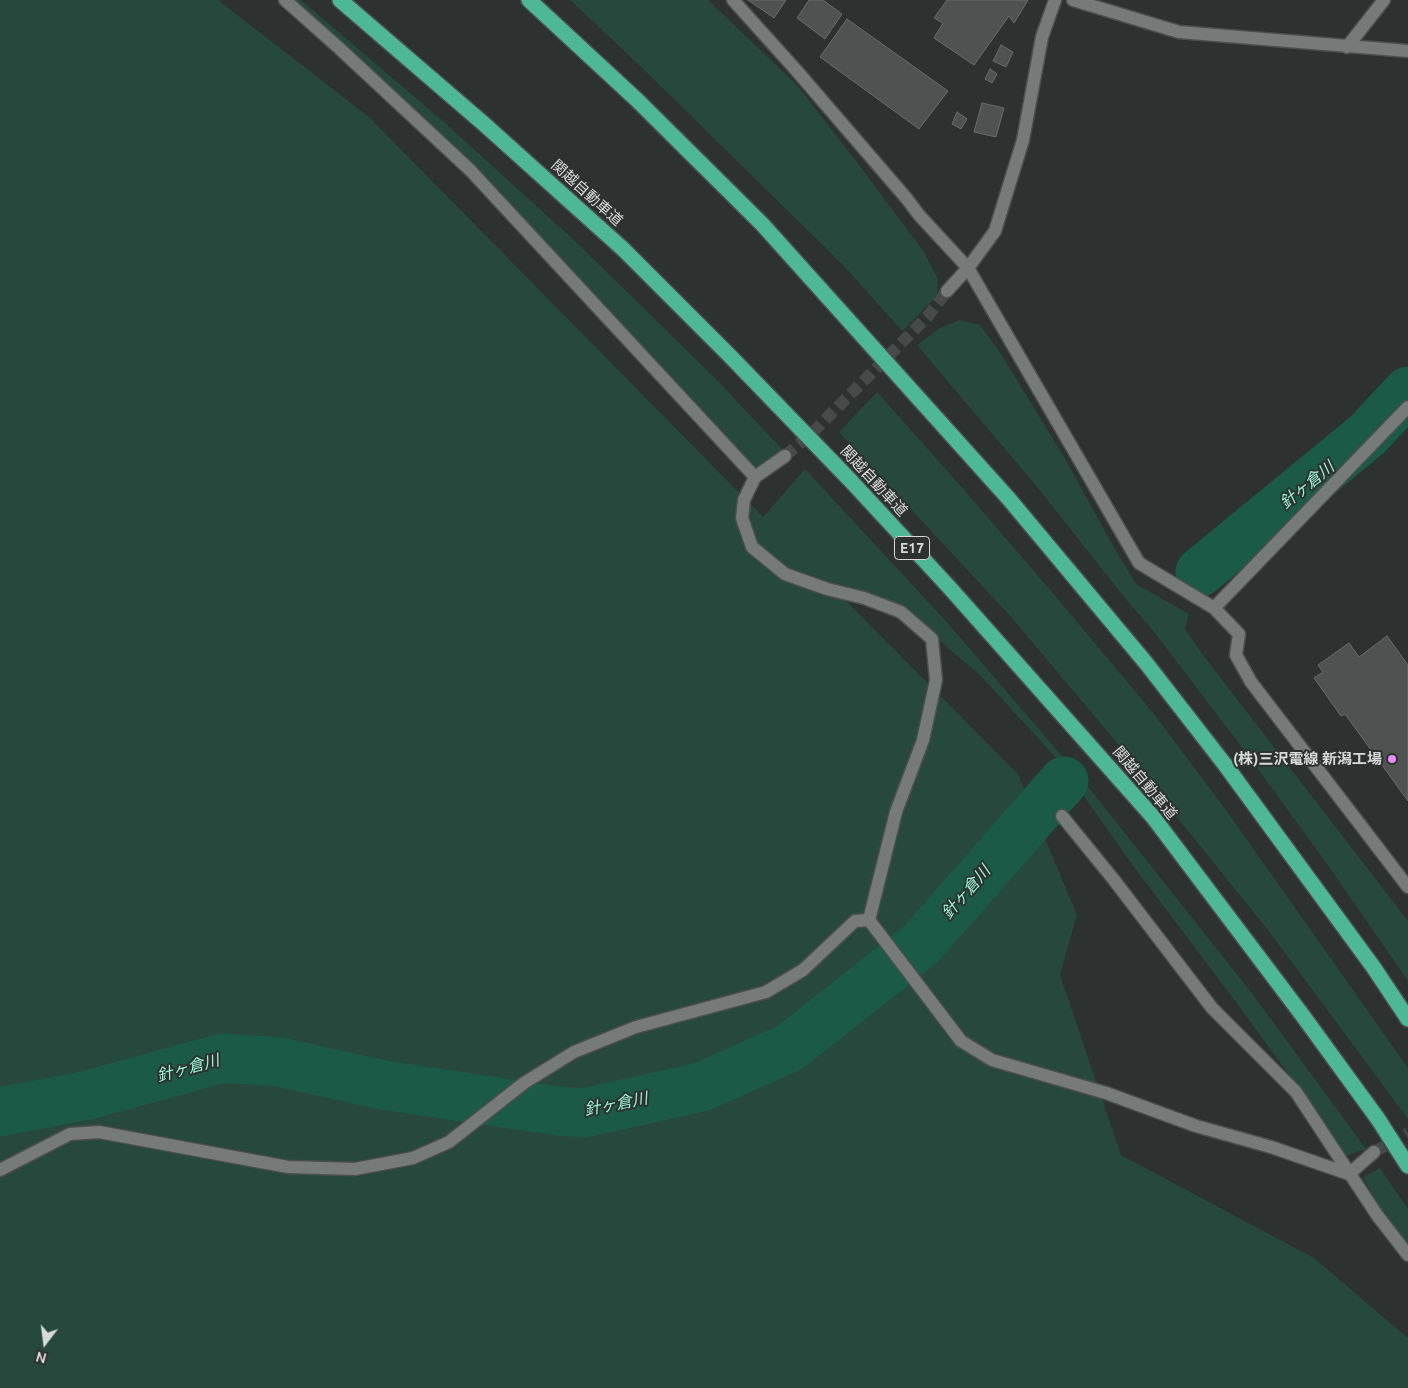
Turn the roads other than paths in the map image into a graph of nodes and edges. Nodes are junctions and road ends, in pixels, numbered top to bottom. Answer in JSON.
{"nodes":[{"id":1,"x":285,"y":0,"type":"edge"},
{"id":2,"x":340,"y":0,"type":"edge"},
{"id":3,"x":529,"y":0,"type":"edge"},
{"id":4,"x":733,"y":0,"type":"edge"},
{"id":5,"x":1055,"y":0,"type":"edge"},
{"id":6,"x":1073,"y":0,"type":"edge"},
{"id":7,"x":1384,"y":0,"type":"edge"},
{"id":8,"x":1347,"y":47,"type":"junction"},
{"id":9,"x":1408,"y":51,"type":"edge"},
{"id":10,"x":968,"y":268,"type":"junction"},
{"id":11,"x":947,"y":291,"type":"tunnel mouth"},
{"id":12,"x":1408,"y":407,"type":"edge"},
{"id":13,"x":785,"y":456,"type":"tunnel mouth"},
{"id":14,"x":755,"y":477,"type":"junction"},
{"id":15,"x":1214,"y":608,"type":"junction"},
{"id":16,"x":1062,"y":816,"type":"dead end"},
{"id":17,"x":1408,"y":887,"type":"edge"},
{"id":18,"x":869,"y":920,"type":"junction"},
{"id":19,"x":1408,"y":1019,"type":"edge"},
{"id":20,"x":1374,"y":1152,"type":"tunnel mouth"},
{"id":21,"x":1408,"y":1166,"type":"edge"},
{"id":22,"x":0,"y":1170,"type":"edge"},
{"id":23,"x":1349,"y":1174,"type":"junction"},
{"id":24,"x":1408,"y":1255,"type":"edge"}],
"edges":[{"from":1,"to":14,"type":"street"},
{"from":2,"to":21,"type":"highway","name":"関越自動車道","number":"E17"},
{"from":3,"to":19,"type":"highway"},
{"from":4,"to":10,"type":"street"},
{"from":5,"to":10,"type":"street"},
{"from":6,"to":8,"type":"street"},
{"from":7,"to":8,"type":"street"},
{"from":8,"to":9,"type":"street"},
{"from":10,"to":11,"type":"street"},
{"from":10,"to":15,"type":"street"},
{"from":12,"to":15,"type":"street"},
{"from":13,"to":14,"type":"street"},
{"from":14,"to":18,"type":"street"},
{"from":15,"to":17,"type":"street"},
{"from":16,"to":23,"type":"street"},
{"from":18,"to":22,"type":"street"},
{"from":18,"to":23,"type":"street"},
{"from":20,"to":23,"type":"street"},
{"from":23,"to":24,"type":"street"}]}
